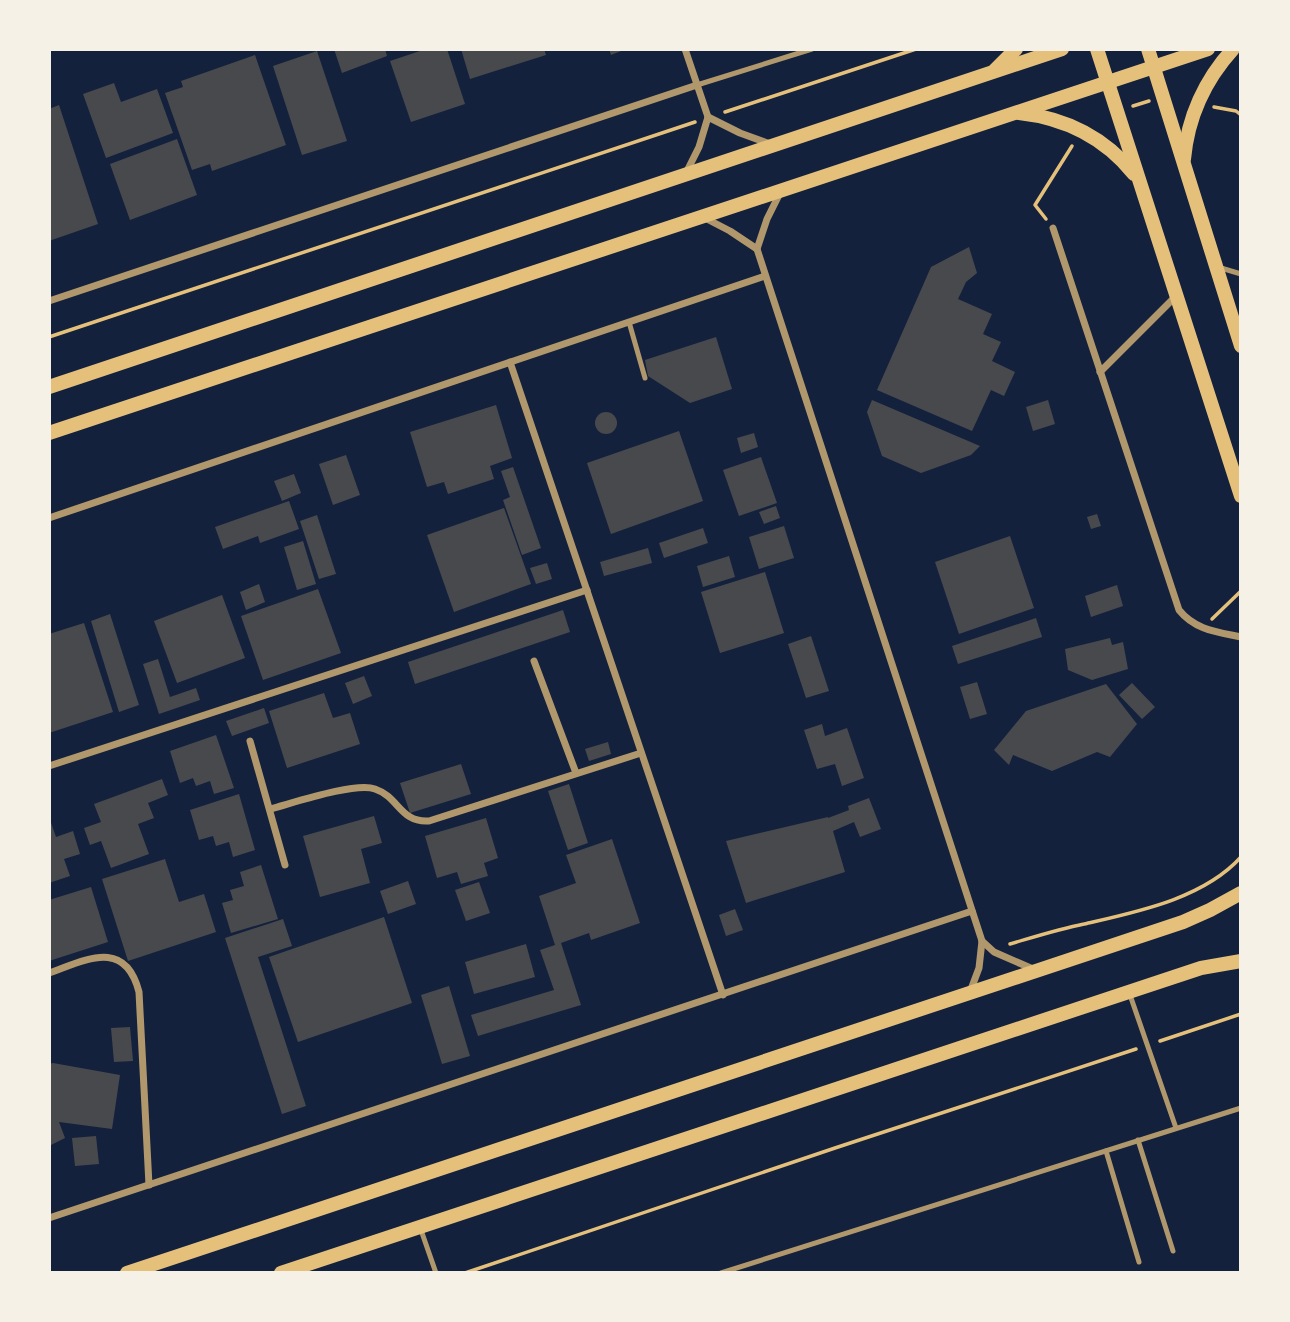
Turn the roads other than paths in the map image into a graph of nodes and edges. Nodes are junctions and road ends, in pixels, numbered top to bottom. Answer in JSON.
{"nodes":[{"id":1,"x":685,"y":49,"type":"edge"},
{"id":2,"x":812,"y":49,"type":"edge"},
{"id":3,"x":1016,"y":49,"type":"edge"},
{"id":4,"x":1062,"y":49,"type":"edge"},
{"id":5,"x":1097,"y":49,"type":"edge"},
{"id":6,"x":1148,"y":49,"type":"edge"},
{"id":7,"x":1208,"y":49,"type":"edge"},
{"id":8,"x":1233,"y":49,"type":"edge"},
{"id":9,"x":1153,"y":67,"type":"junction"},
{"id":10,"x":992,"y":73,"type":"junction"},
{"id":11,"x":1108,"y":82,"type":"junction"},
{"id":12,"x":697,"y":85,"type":"junction"},
{"id":13,"x":1014,"y":113,"type":"junction"},
{"id":14,"x":708,"y":117,"type":"junction"},
{"id":15,"x":774,"y":145,"type":"junction"},
{"id":16,"x":1183,"y":164,"type":"junction"},
{"id":17,"x":685,"y":175,"type":"junction"},
{"id":18,"x":1140,"y":182,"type":"junction"},
{"id":19,"x":782,"y":190,"type":"junction"},
{"id":20,"x":702,"y":217,"type":"junction"},
{"id":21,"x":1053,"y":228,"type":"road end"},
{"id":22,"x":757,"y":249,"type":"junction"},
{"id":23,"x":1216,"y":267,"type":"junction"},
{"id":24,"x":1241,"y":274,"type":"edge"},
{"id":25,"x":765,"y":276,"type":"junction"},
{"id":26,"x":1176,"y":296,"type":"junction"},
{"id":27,"x":49,"y":301,"type":"edge"},
{"id":28,"x":629,"y":322,"type":"junction"},
{"id":29,"x":1241,"y":346,"type":"edge"},
{"id":30,"x":510,"y":362,"type":"junction"},
{"id":31,"x":1100,"y":372,"type":"junction"},
{"id":32,"x":645,"y":378,"type":"dead end"},
{"id":33,"x":49,"y":387,"type":"edge"},
{"id":34,"x":49,"y":433,"type":"edge"},
{"id":35,"x":1241,"y":496,"type":"edge"},
{"id":36,"x":49,"y":518,"type":"edge"},
{"id":37,"x":587,"y":590,"type":"junction"},
{"id":38,"x":1241,"y":637,"type":"edge"},
{"id":39,"x":534,"y":661,"type":"dead end"},
{"id":40,"x":250,"y":741,"type":"dead end"},
{"id":41,"x":641,"y":752,"type":"junction"},
{"id":42,"x":49,"y":766,"type":"edge"},
{"id":43,"x":576,"y":774,"type":"junction"},
{"id":44,"x":270,"y":809,"type":"junction"},
{"id":45,"x":285,"y":865,"type":"dead end"},
{"id":46,"x":1241,"y":893,"type":"edge"},
{"id":47,"x":972,"y":911,"type":"junction"},
{"id":48,"x":982,"y":941,"type":"junction"},
{"id":49,"x":1241,"y":961,"type":"edge"},
{"id":50,"x":1036,"y":970,"type":"junction"},
{"id":51,"x":49,"y":973,"type":"edge"},
{"id":52,"x":1129,"y":992,"type":"junction"},
{"id":53,"x":970,"y":993,"type":"junction"},
{"id":54,"x":723,"y":995,"type":"junction"},
{"id":55,"x":1241,"y":1108,"type":"edge"},
{"id":56,"x":1176,"y":1128,"type":"junction"},
{"id":57,"x":1138,"y":1140,"type":"junction"},
{"id":58,"x":1106,"y":1151,"type":"junction"},
{"id":59,"x":149,"y":1185,"type":"junction"},
{"id":60,"x":49,"y":1218,"type":"edge"},
{"id":61,"x":420,"y":1227,"type":"junction"},
{"id":62,"x":1173,"y":1251,"type":"dead end"},
{"id":63,"x":1139,"y":1262,"type":"dead end"},
{"id":64,"x":127,"y":1273,"type":"edge"},
{"id":65,"x":281,"y":1273,"type":"edge"},
{"id":66,"x":436,"y":1273,"type":"edge"},
{"id":67,"x":721,"y":1273,"type":"edge"}],
"edges":[{"from":1,"to":12,"type":"street"},
{"from":2,"to":12,"type":"lane"},
{"from":3,"to":10,"type":"main road"},
{"from":4,"to":10,"type":"main road"},
{"from":5,"to":11,"type":"main road"},
{"from":6,"to":9,"type":"main road"},
{"from":7,"to":9,"type":"main road"},
{"from":8,"to":16,"type":"main road"},
{"from":9,"to":11,"type":"main road"},
{"from":9,"to":16,"type":"main road"},
{"from":10,"to":15,"type":"main road"},
{"from":11,"to":13,"type":"main road"},
{"from":11,"to":18,"type":"main road"},
{"from":12,"to":14,"type":"street"},
{"from":12,"to":27,"type":"street"},
{"from":13,"to":18,"type":"main road"},
{"from":13,"to":19,"type":"main road"},
{"from":14,"to":15,"type":"street"},
{"from":14,"to":17,"type":"street"},
{"from":15,"to":17,"type":"main road"},
{"from":16,"to":23,"type":"main road"},
{"from":17,"to":33,"type":"main road"},
{"from":18,"to":26,"type":"main road"},
{"from":19,"to":20,"type":"main road"},
{"from":19,"to":22,"type":"street"},
{"from":20,"to":22,"type":"street"},
{"from":20,"to":34,"type":"main road"},
{"from":21,"to":31,"type":"street"},
{"from":22,"to":25,"type":"street"},
{"from":23,"to":24,"type":"lane"},
{"from":23,"to":29,"type":"main road"},
{"from":25,"to":28,"type":"street"},
{"from":25,"to":47,"type":"street"},
{"from":26,"to":31,"type":"street"},
{"from":26,"to":35,"type":"main road"},
{"from":28,"to":30,"type":"street"},
{"from":28,"to":32,"type":"lane"},
{"from":30,"to":36,"type":"street"},
{"from":30,"to":37,"type":"street"},
{"from":31,"to":38,"type":"street"},
{"from":37,"to":41,"type":"street"},
{"from":37,"to":42,"type":"street"},
{"from":39,"to":43,"type":"street"},
{"from":40,"to":44,"type":"street"},
{"from":41,"to":43,"type":"street"},
{"from":41,"to":54,"type":"street"},
{"from":43,"to":44,"type":"street"},
{"from":44,"to":45,"type":"street"},
{"from":46,"to":50,"type":"main road"},
{"from":47,"to":48,"type":"street"},
{"from":47,"to":54,"type":"street"},
{"from":48,"to":50,"type":"street"},
{"from":48,"to":53,"type":"street"},
{"from":49,"to":52,"type":"main road"},
{"from":50,"to":53,"type":"main road"},
{"from":51,"to":59,"type":"street"},
{"from":52,"to":56,"type":"lane"},
{"from":52,"to":61,"type":"main road"},
{"from":53,"to":64,"type":"main road"},
{"from":54,"to":59,"type":"street"},
{"from":55,"to":56,"type":"lane"},
{"from":56,"to":57,"type":"lane"},
{"from":57,"to":58,"type":"lane"},
{"from":57,"to":62,"type":"lane"},
{"from":58,"to":63,"type":"lane"},
{"from":58,"to":67,"type":"lane"},
{"from":59,"to":60,"type":"street"},
{"from":61,"to":65,"type":"main road"},
{"from":61,"to":66,"type":"lane"}]}
